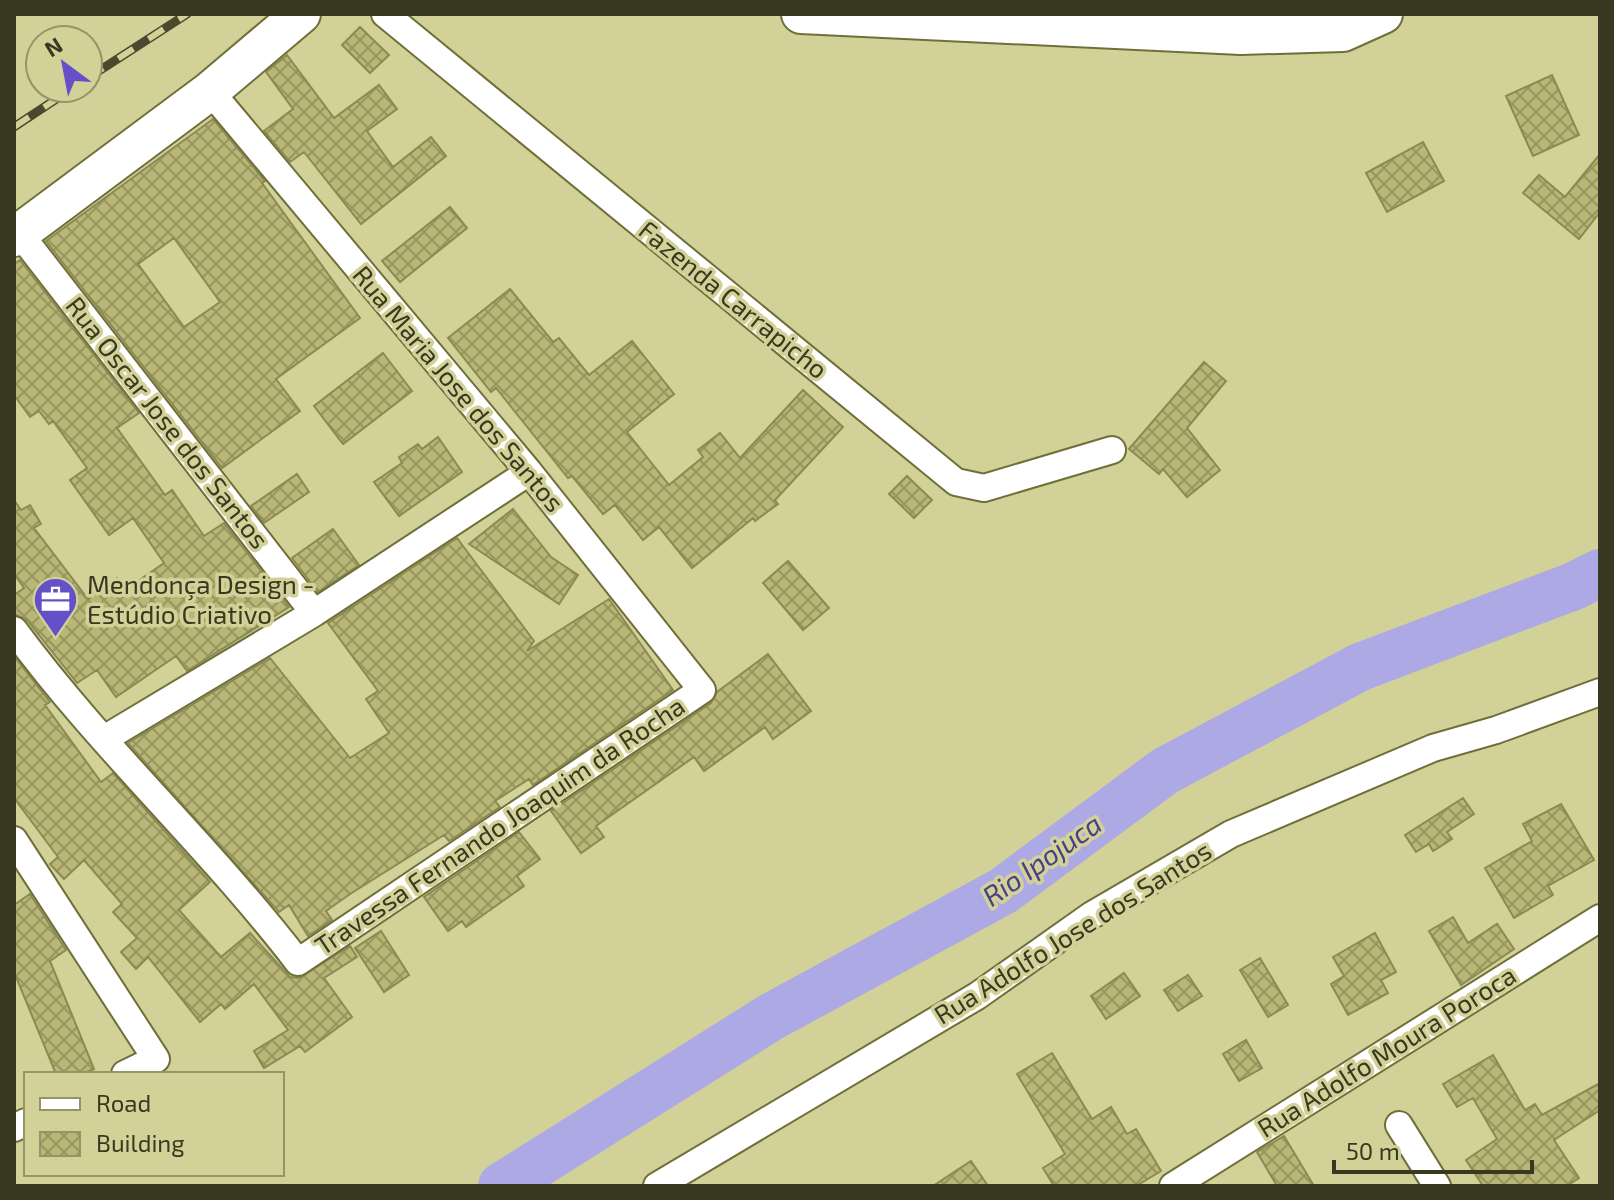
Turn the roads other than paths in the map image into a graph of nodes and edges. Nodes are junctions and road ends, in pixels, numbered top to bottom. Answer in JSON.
{"nodes":[{"id":1,"x":301,"y":14,"type":"edge"},
{"id":2,"x":385,"y":14,"type":"edge"},
{"id":3,"x":801,"y":14,"type":"edge"},
{"id":4,"x":1383,"y":14,"type":"edge"},
{"id":5,"x":210,"y":91,"type":"junction"},
{"id":6,"x":17,"y":236,"type":"edge"},
{"id":7,"x":1112,"y":450,"type":"dead end"},
{"id":8,"x":529,"y":472,"type":"junction"},
{"id":9,"x":314,"y":613,"type":"junction"},
{"id":10,"x":14,"y":630,"type":"edge"},
{"id":11,"x":702,"y":690,"type":"joint"},
{"id":12,"x":1600,"y":692,"type":"edge"},
{"id":13,"x":104,"y":739,"type":"junction"},
{"id":14,"x":17,"y":849,"type":"edge"},
{"id":15,"x":1600,"y":918,"type":"edge"},
{"id":16,"x":129,"y":1072,"type":"edge"},
{"id":17,"x":1399,"y":1125,"type":"dead end"},
{"id":18,"x":657,"y":1186,"type":"edge"},
{"id":19,"x":1173,"y":1186,"type":"edge"},
{"id":20,"x":1437,"y":1186,"type":"edge"}],
"edges":[{"from":1,"to":5,"type":"main road"},
{"from":2,"to":7,"type":"street","name":"Fazenda Carrapicho"},
{"from":3,"to":4,"type":"main road"},
{"from":5,"to":6,"type":"main road"},
{"from":5,"to":8,"type":"street","name":"Rua Maria Jose dos Santos"},
{"from":6,"to":9,"type":"street","name":"Rua Oscar Jose dos Santos"},
{"from":8,"to":9,"type":"street"},
{"from":8,"to":11,"type":"street","name":"Rua Maria Jose dos Santos"},
{"from":9,"to":13,"type":"street"},
{"from":10,"to":13,"type":"street"},
{"from":11,"to":13,"type":"street","name":"Travessa Fernando Joaquim da Rocha"},
{"from":12,"to":18,"type":"street","name":"Rua Adolfo Jose dos Santos"},
{"from":14,"to":16,"type":"street"},
{"from":15,"to":19,"type":"street","name":"Rua Adolfo Moura Poroca"},
{"from":17,"to":20,"type":"street"}]}
